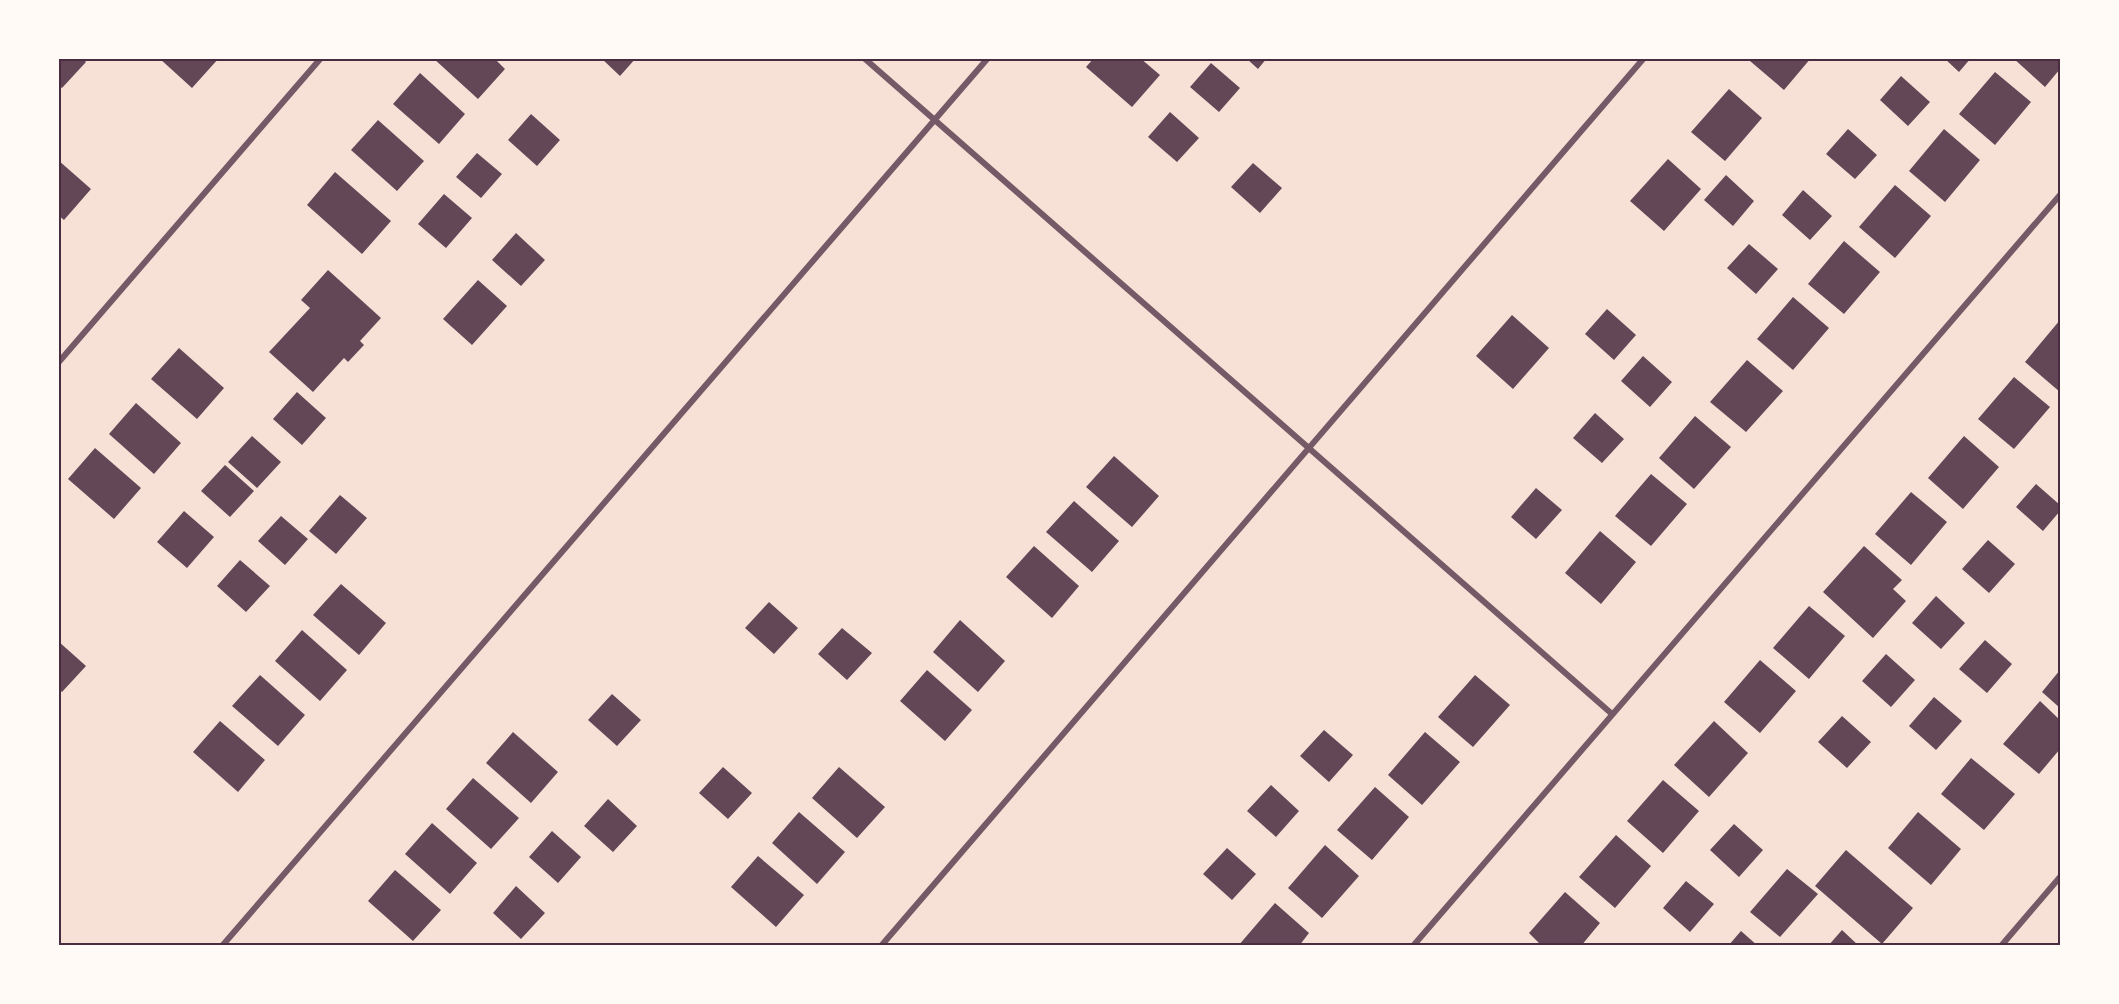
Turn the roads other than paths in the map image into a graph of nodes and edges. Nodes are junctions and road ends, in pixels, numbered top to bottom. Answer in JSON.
{"nodes":[{"id":1,"x":321,"y":58,"type":"edge"},
{"id":2,"x":864,"y":58,"type":"edge"},
{"id":3,"x":988,"y":58,"type":"edge"},
{"id":4,"x":1644,"y":58,"type":"edge"},
{"id":5,"x":934,"y":120,"type":"junction"},
{"id":6,"x":2061,"y":195,"type":"edge"},
{"id":7,"x":58,"y":363,"type":"edge"},
{"id":8,"x":1307,"y":447,"type":"junction"},
{"id":9,"x":1612,"y":714,"type":"junction"},
{"id":10,"x":2061,"y":877,"type":"edge"},
{"id":11,"x":222,"y":945,"type":"edge"},
{"id":12,"x":881,"y":945,"type":"edge"},
{"id":13,"x":1413,"y":945,"type":"edge"},
{"id":14,"x":2001,"y":945,"type":"edge"}],
"edges":[{"from":1,"to":7,"type":"street"},
{"from":2,"to":5,"type":"street"},
{"from":3,"to":5,"type":"street"},
{"from":4,"to":8,"type":"street"},
{"from":5,"to":8,"type":"street"},
{"from":5,"to":11,"type":"street"},
{"from":6,"to":9,"type":"street"},
{"from":8,"to":9,"type":"street"},
{"from":8,"to":12,"type":"street"},
{"from":9,"to":13,"type":"street"},
{"from":10,"to":14,"type":"street"}]}
